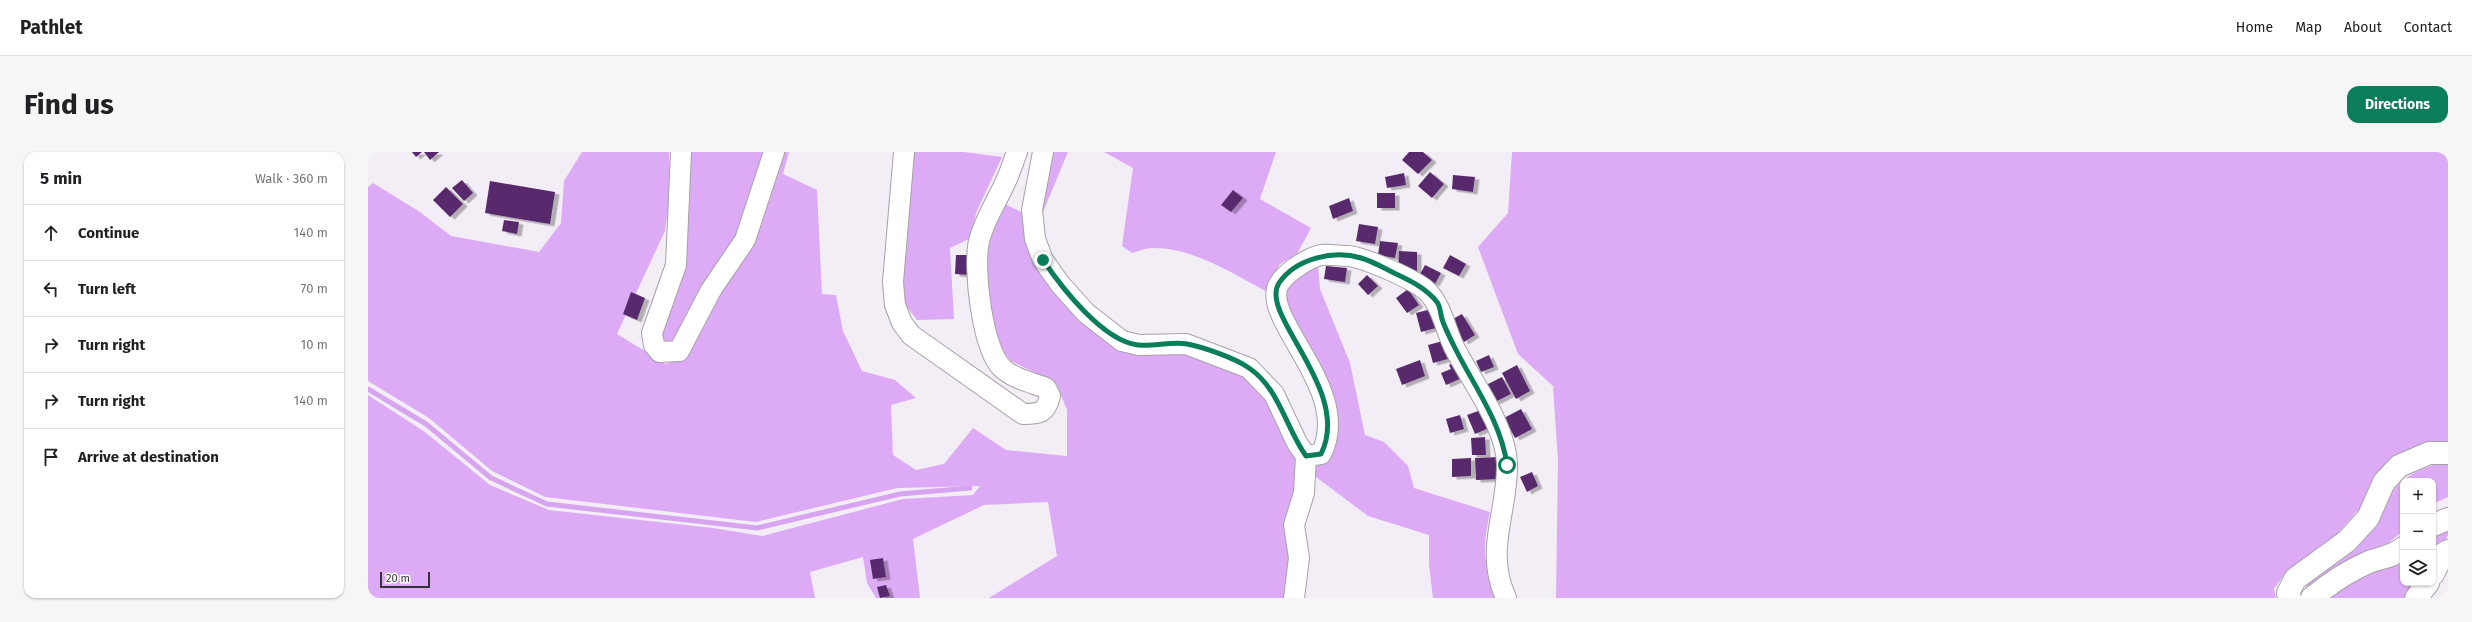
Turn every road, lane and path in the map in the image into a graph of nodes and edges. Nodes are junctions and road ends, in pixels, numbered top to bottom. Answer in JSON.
{"nodes":[{"id":1,"x":681,"y":152,"type":"edge"},
{"id":2,"x":774,"y":152,"type":"edge"},
{"id":3,"x":904,"y":152,"type":"edge"},
{"id":4,"x":1017,"y":152,"type":"edge"},
{"id":5,"x":1043,"y":152,"type":"edge"},
{"id":6,"x":2448,"y":453,"type":"edge"},
{"id":7,"x":1306,"y":456,"type":"junction"},
{"id":8,"x":2448,"y":519,"type":"edge"},
{"id":9,"x":2436,"y":523,"type":"edge"},
{"id":10,"x":2401,"y":550,"type":"edge"},
{"id":11,"x":2448,"y":551,"type":"edge"},
{"id":12,"x":2436,"y":568,"type":"edge"},
{"id":13,"x":2426,"y":586,"type":"edge"},
{"id":14,"x":1294,"y":598,"type":"edge"},
{"id":15,"x":1506,"y":598,"type":"edge"},
{"id":16,"x":2290,"y":598,"type":"edge"},
{"id":17,"x":2312,"y":598,"type":"edge"},
{"id":18,"x":2416,"y":598,"type":"edge"}],
"edges":[{"from":1,"to":2,"type":"street"},
{"from":3,"to":4,"type":"street"},
{"from":5,"to":7,"type":"street"},
{"from":6,"to":16,"type":"main road"},
{"from":7,"to":14,"type":"street"},
{"from":7,"to":15,"type":"street"},
{"from":8,"to":9,"type":"main road"},
{"from":10,"to":17,"type":"main road"},
{"from":11,"to":12,"type":"main road"},
{"from":13,"to":18,"type":"main road"}]}
